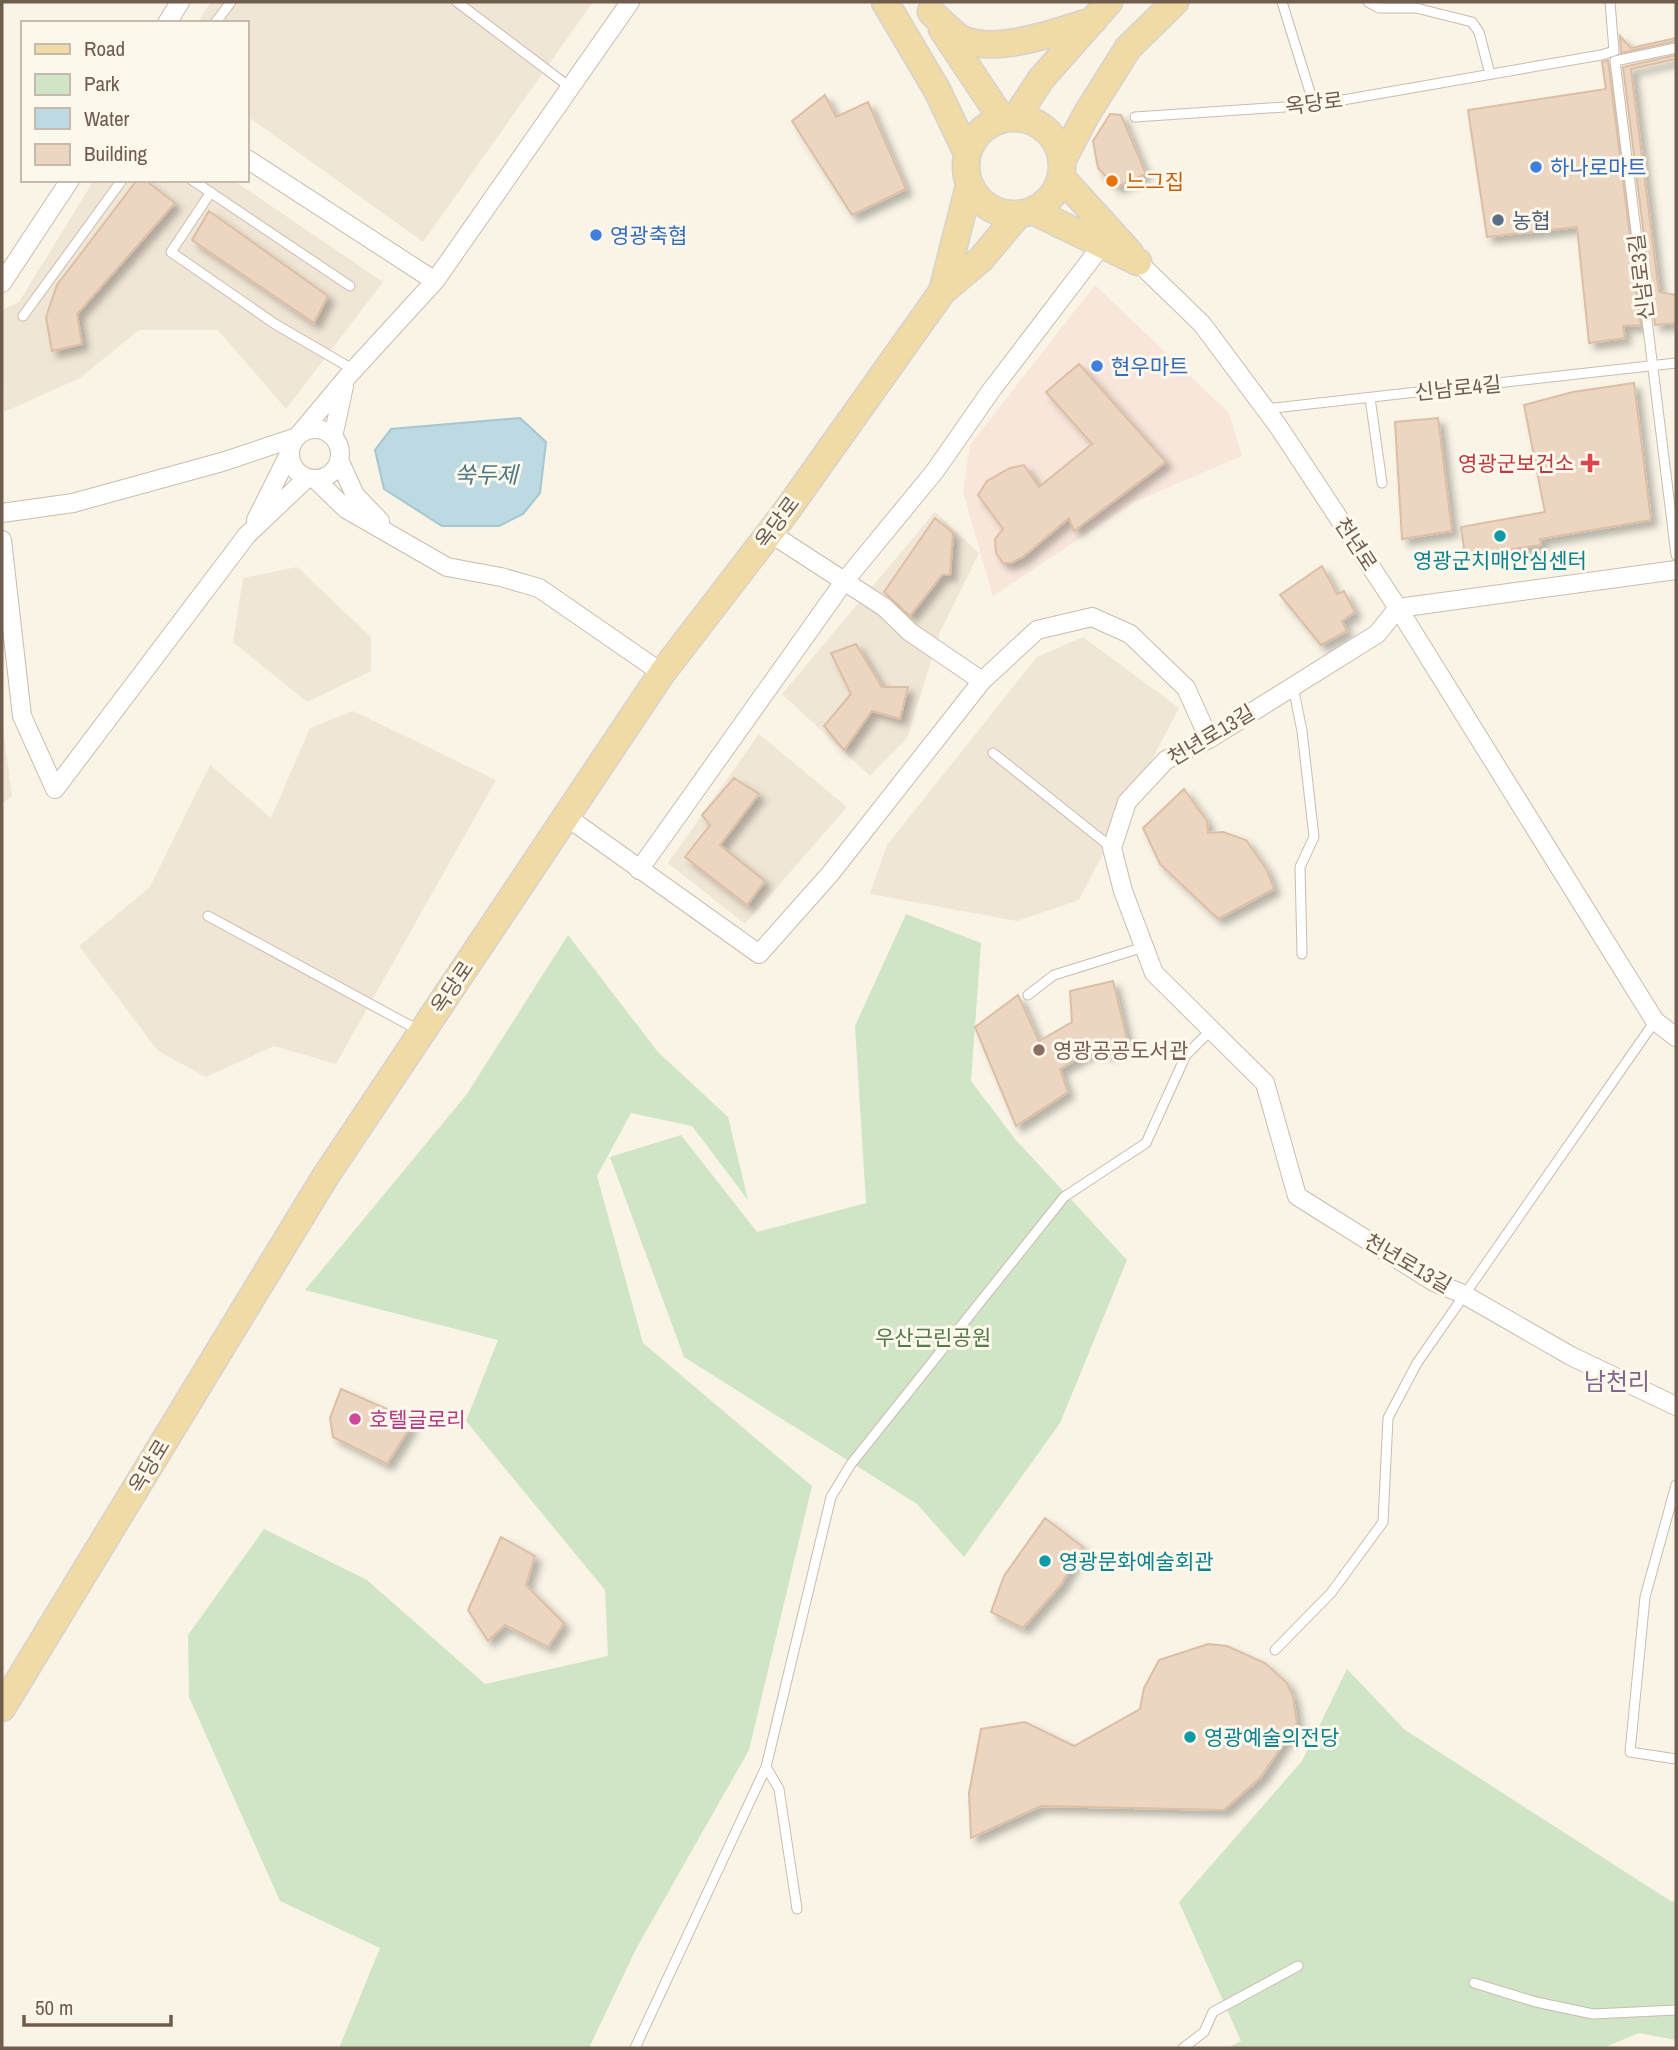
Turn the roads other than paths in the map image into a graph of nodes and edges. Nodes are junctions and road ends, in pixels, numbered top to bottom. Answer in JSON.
{"nodes":[{"id":1,"x":180,"y":2,"type":"edge"},
{"id":2,"x":231,"y":2,"type":"edge"},
{"id":3,"x":457,"y":2,"type":"edge"},
{"id":4,"x":630,"y":2,"type":"edge"},
{"id":5,"x":885,"y":2,"type":"edge"},
{"id":6,"x":1175,"y":2,"type":"edge"},
{"id":7,"x":1282,"y":2,"type":"edge"},
{"id":8,"x":1368,"y":2,"type":"edge"},
{"id":9,"x":1610,"y":2,"type":"edge"},
{"id":10,"x":927,"y":7,"type":"edge"},
{"id":11,"x":1101,"y":11,"type":"edge"},
{"id":12,"x":168,"y":21,"type":"edge"},
{"id":13,"x":217,"y":21,"type":"edge"},
{"id":14,"x":1676,"y":48,"type":"edge"},
{"id":15,"x":1615,"y":56,"type":"junction"},
{"id":16,"x":1490,"y":74,"type":"junction"},
{"id":17,"x":571,"y":88,"type":"junction"},
{"id":18,"x":1314,"y":104,"type":"junction"},
{"id":19,"x":1135,"y":117,"type":"dead end"},
{"id":20,"x":1009,"y":118,"type":"junction"},
{"id":21,"x":967,"y":153,"type":"junction"},
{"id":22,"x":248,"y":160,"type":"edge"},
{"id":23,"x":1062,"y":169,"type":"junction"},
{"id":24,"x":69,"y":182,"type":"edge"},
{"id":25,"x":121,"y":182,"type":"edge"},
{"id":26,"x":195,"y":182,"type":"edge"},
{"id":27,"x":969,"y":186,"type":"junction"},
{"id":28,"x":211,"y":192,"type":"junction"},
{"id":29,"x":1026,"y":213,"type":"junction"},
{"id":30,"x":1102,"y":245,"type":"junction"},
{"id":31,"x":1138,"y":262,"type":"junction"},
{"id":32,"x":435,"y":281,"type":"junction"},
{"id":33,"x":2,"y":283,"type":"edge"},
{"id":34,"x":350,"y":286,"type":"dead end"},
{"id":35,"x":942,"y":292,"type":"junction"},
{"id":36,"x":23,"y":316,"type":"dead end"},
{"id":37,"x":1676,"y":363,"type":"edge"},
{"id":38,"x":1652,"y":366,"type":"junction"},
{"id":39,"x":351,"y":373,"type":"junction"},
{"id":40,"x":1370,"y":398,"type":"junction"},
{"id":41,"x":1265,"y":408,"type":"junction"},
{"id":42,"x":333,"y":437,"type":"junction"},
{"id":43,"x":293,"y":444,"type":"junction"},
{"id":44,"x":339,"y":460,"type":"junction"},
{"id":45,"x":311,"y":479,"type":"junction"},
{"id":46,"x":1382,"y":483,"type":"dead end"},
{"id":47,"x":2,"y":513,"type":"edge"},
{"id":48,"x":769,"y":533,"type":"junction"},
{"id":49,"x":247,"y":535,"type":"junction"},
{"id":50,"x":394,"y":536,"type":"junction"},
{"id":51,"x":2,"y":540,"type":"edge"},
{"id":52,"x":1676,"y":555,"type":"edge"},
{"id":53,"x":1676,"y":570,"type":"edge"},
{"id":54,"x":843,"y":583,"type":"junction"},
{"id":55,"x":1398,"y":608,"type":"junction"},
{"id":56,"x":662,"y":673,"type":"junction"},
{"id":57,"x":982,"y":681,"type":"junction"},
{"id":58,"x":1293,"y":686,"type":"junction"},
{"id":59,"x":1209,"y":739,"type":"junction"},
{"id":60,"x":993,"y":753,"type":"dead end"},
{"id":61,"x":566,"y":817,"type":"junction"},
{"id":62,"x":1112,"y":848,"type":"junction"},
{"id":63,"x":639,"y":870,"type":"junction"},
{"id":64,"x":208,"y":916,"type":"dead end"},
{"id":65,"x":1144,"y":947,"type":"junction"},
{"id":66,"x":1302,"y":954,"type":"dead end"},
{"id":67,"x":1028,"y":995,"type":"dead end"},
{"id":68,"x":1655,"y":1021,"type":"junction"},
{"id":69,"x":1211,"y":1030,"type":"junction"},
{"id":70,"x":422,"y":1032,"type":"junction"},
{"id":71,"x":1676,"y":1037,"type":"edge"},
{"id":72,"x":1463,"y":1294,"type":"junction"},
{"id":73,"x":1676,"y":1406,"type":"edge"},
{"id":74,"x":1676,"y":1485,"type":"edge"},
{"id":75,"x":1275,"y":1650,"type":"dead end"},
{"id":76,"x":2,"y":1708,"type":"edge"},
{"id":77,"x":1676,"y":1759,"type":"edge"},
{"id":78,"x":766,"y":1767,"type":"junction"},
{"id":79,"x":797,"y":1909,"type":"dead end"},
{"id":80,"x":1298,"y":1966,"type":"dead end"},
{"id":81,"x":1474,"y":1983,"type":"dead end"},
{"id":82,"x":1676,"y":2010,"type":"edge"},
{"id":83,"x":635,"y":2048,"type":"edge"},
{"id":84,"x":1183,"y":2048,"type":"edge"}],
"edges":[{"from":1,"to":12,"type":"street"},
{"from":2,"to":13,"type":"lane"},
{"from":3,"to":17,"type":"lane"},
{"from":4,"to":17,"type":"street"},
{"from":5,"to":21,"type":"main road"},
{"from":6,"to":23,"type":"main road"},
{"from":7,"to":18,"type":"lane"},
{"from":8,"to":16,"type":"lane"},
{"from":9,"to":15,"type":"lane"},
{"from":10,"to":11,"type":"main road"},
{"from":10,"to":20,"type":"main road"},
{"from":11,"to":20,"type":"main road"},
{"from":14,"to":15,"type":"lane"},
{"from":15,"to":16,"type":"lane","name":"옥당로"},
{"from":15,"to":38,"type":"lane","name":"신남로3길"},
{"from":16,"to":18,"type":"lane","name":"옥당로"},
{"from":17,"to":32,"type":"street"},
{"from":18,"to":19,"type":"lane","name":"옥당로"},
{"from":20,"to":21,"type":"main road"},
{"from":20,"to":23,"type":"main road"},
{"from":21,"to":27,"type":"main road"},
{"from":22,"to":32,"type":"street"},
{"from":23,"to":29,"type":"main road"},
{"from":23,"to":31,"type":"main road"},
{"from":24,"to":33,"type":"street"},
{"from":25,"to":36,"type":"lane"},
{"from":26,"to":28,"type":"lane"},
{"from":27,"to":29,"type":"main road"},
{"from":27,"to":35,"type":"main road"},
{"from":28,"to":34,"type":"lane"},
{"from":28,"to":39,"type":"lane"},
{"from":29,"to":30,"type":"main road"},
{"from":29,"to":35,"type":"main road"},
{"from":30,"to":31,"type":"main road"},
{"from":30,"to":54,"type":"street"},
{"from":31,"to":41,"type":"street","name":"천년로"},
{"from":32,"to":39,"type":"street"},
{"from":35,"to":48,"type":"main road","name":"옥당로"},
{"from":37,"to":38,"type":"lane","name":"신남로4길"},
{"from":38,"to":40,"type":"lane","name":"신남로4길"},
{"from":38,"to":52,"type":"lane","name":"신남로3길"},
{"from":39,"to":42,"type":"street"},
{"from":39,"to":43,"type":"street"},
{"from":40,"to":41,"type":"lane","name":"신남로4길"},
{"from":40,"to":46,"type":"lane"},
{"from":41,"to":55,"type":"street","name":"천년로"},
{"from":42,"to":43,"type":"street"},
{"from":42,"to":44,"type":"street"},
{"from":43,"to":45,"type":"street"},
{"from":43,"to":47,"type":"street"},
{"from":43,"to":49,"type":"street"},
{"from":44,"to":45,"type":"street"},
{"from":44,"to":50,"type":"street"},
{"from":45,"to":49,"type":"street"},
{"from":45,"to":50,"type":"street"},
{"from":48,"to":54,"type":"street"},
{"from":48,"to":56,"type":"main road","name":"옥당로"},
{"from":49,"to":51,"type":"street"},
{"from":50,"to":56,"type":"street"},
{"from":53,"to":55,"type":"street"},
{"from":54,"to":57,"type":"street"},
{"from":54,"to":63,"type":"street"},
{"from":55,"to":58,"type":"street","name":"천년로13길"},
{"from":55,"to":68,"type":"street"},
{"from":56,"to":61,"type":"main road","name":"옥당로"},
{"from":57,"to":59,"type":"street"},
{"from":57,"to":63,"type":"street"},
{"from":58,"to":59,"type":"street","name":"천년로13길"},
{"from":58,"to":66,"type":"lane"},
{"from":59,"to":62,"type":"street","name":"천년로13길"},
{"from":60,"to":62,"type":"lane"},
{"from":61,"to":63,"type":"street"},
{"from":61,"to":70,"type":"main road","name":"옥당로"},
{"from":62,"to":65,"type":"street","name":"천년로13길"},
{"from":64,"to":70,"type":"lane"},
{"from":65,"to":67,"type":"lane"},
{"from":65,"to":69,"type":"street","name":"천년로13길"},
{"from":68,"to":71,"type":"street"},
{"from":68,"to":72,"type":"lane","name":"천년로13길"},
{"from":69,"to":72,"type":"street","name":"천년로13길"},
{"from":69,"to":78,"type":"lane"},
{"from":70,"to":76,"type":"main road","name":"옥당로"},
{"from":72,"to":73,"type":"street","name":"천년로13길"},
{"from":72,"to":75,"type":"lane"},
{"from":74,"to":77,"type":"lane"},
{"from":78,"to":79,"type":"lane"},
{"from":78,"to":83,"type":"lane"},
{"from":80,"to":84,"type":"lane"},
{"from":81,"to":82,"type":"lane"}]}
